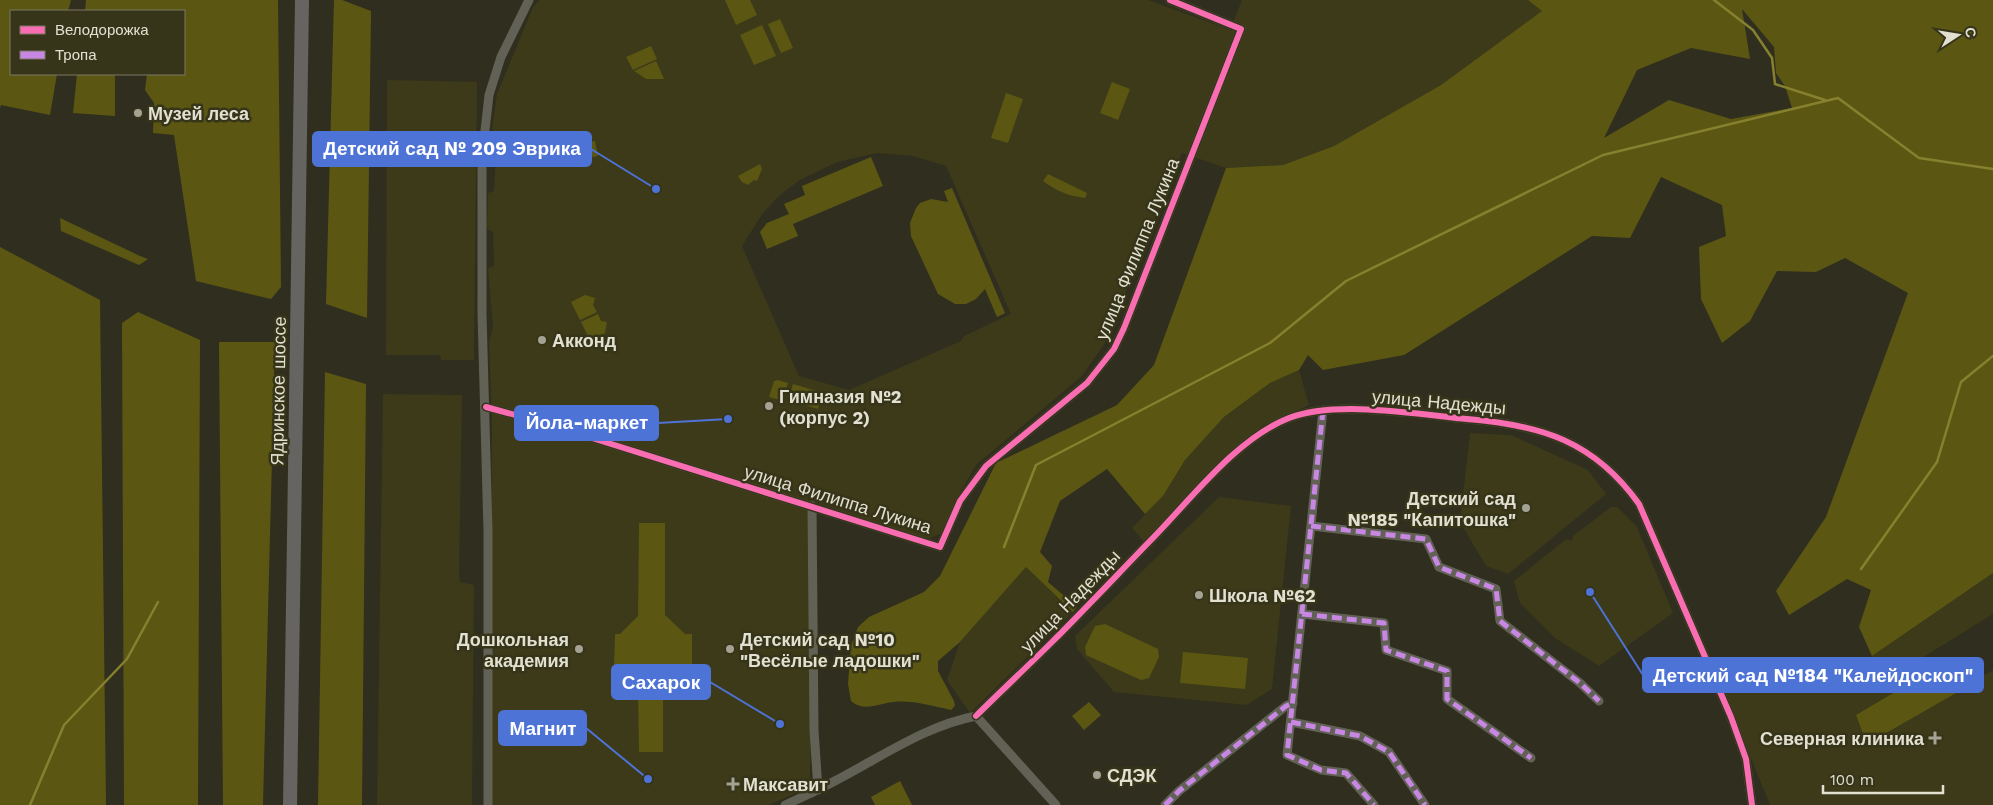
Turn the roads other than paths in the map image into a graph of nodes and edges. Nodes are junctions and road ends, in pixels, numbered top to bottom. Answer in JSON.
{"nodes":[{"id":1,"x":302,"y":0,"type":"edge"},
{"id":2,"x":529,"y":0,"type":"edge"},
{"id":3,"x":1170,"y":0,"type":"edge"},
{"id":4,"x":486,"y":407,"type":"junction"},
{"id":5,"x":1323,"y":410,"type":"junction"},
{"id":6,"x":812,"y":506,"type":"junction"},
{"id":7,"x":1311,"y":526,"type":"junction"},
{"id":8,"x":1302,"y":614,"type":"junction"},
{"id":9,"x":1599,"y":701,"type":"dead end"},
{"id":10,"x":1293,"y":703,"type":"junction"},
{"id":11,"x":976,"y":716,"type":"junction"},
{"id":12,"x":1291,"y":722,"type":"junction"},
{"id":13,"x":1531,"y":758,"type":"dead end"},
{"id":14,"x":818,"y":790,"type":"junction"},
{"id":15,"x":291,"y":805,"type":"edge"},
{"id":16,"x":488,"y":805,"type":"edge"},
{"id":17,"x":785,"y":805,"type":"edge"},
{"id":18,"x":1056,"y":805,"type":"edge"},
{"id":19,"x":1165,"y":805,"type":"edge"},
{"id":20,"x":1374,"y":805,"type":"edge"},
{"id":21,"x":1425,"y":805,"type":"edge"},
{"id":22,"x":1752,"y":805,"type":"edge"}],
"edges":[{"from":1,"to":15,"type":"main road","name":"Ядринское шоссе"},
{"from":2,"to":4,"type":"street"},
{"from":3,"to":6,"type":"street","name":"улица Филиппа Лукина"},
{"from":4,"to":6,"type":"street","name":"улица Филиппа Лукина"},
{"from":4,"to":16,"type":"street"},
{"from":5,"to":7,"type":"street"},
{"from":5,"to":11,"type":"street","name":"улица Надежды"},
{"from":5,"to":22,"type":"street","name":"улица Надежды"},
{"from":6,"to":14,"type":"street"},
{"from":7,"to":8,"type":"street"},
{"from":7,"to":9,"type":"street"},
{"from":8,"to":10,"type":"street"},
{"from":8,"to":13,"type":"street"},
{"from":10,"to":12,"type":"street"},
{"from":10,"to":19,"type":"street"},
{"from":11,"to":14,"type":"street"},
{"from":11,"to":18,"type":"street"},
{"from":12,"to":20,"type":"street"},
{"from":12,"to":21,"type":"street"},
{"from":14,"to":17,"type":"street"}]}
